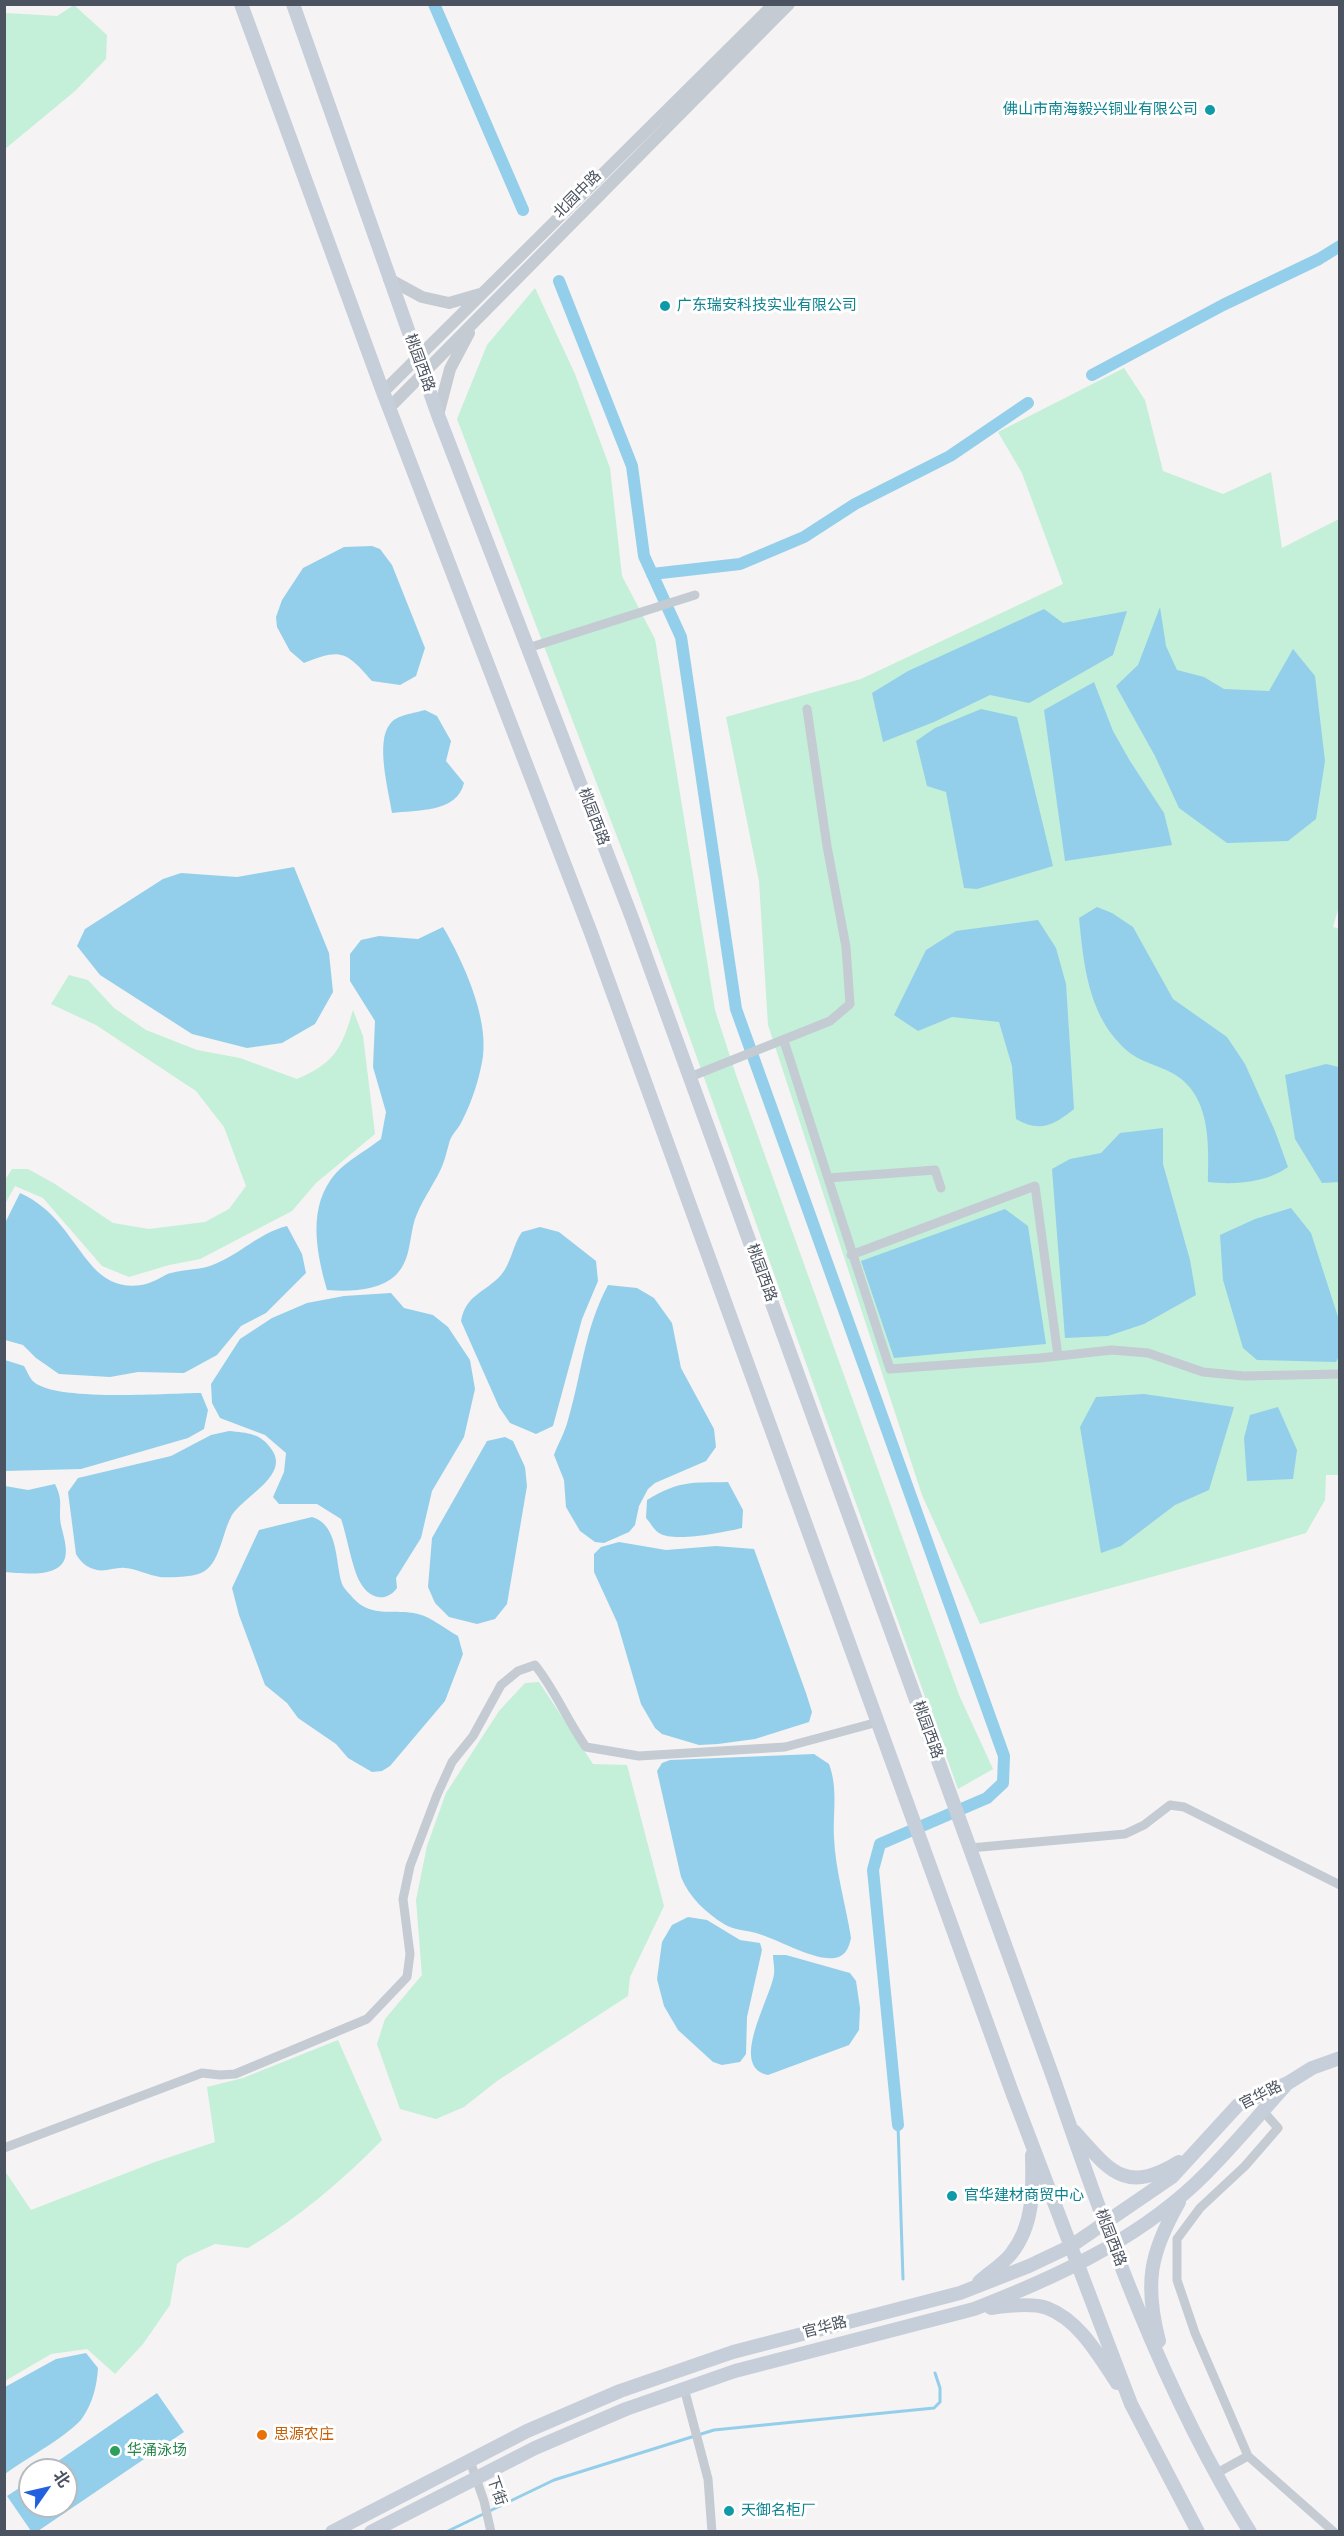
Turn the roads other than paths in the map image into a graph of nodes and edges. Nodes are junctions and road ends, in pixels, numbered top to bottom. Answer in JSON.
{"nodes":[{"id":1,"x":241,"y":4,"type":"edge"},
{"id":2,"x":293,"y":4,"type":"edge"},
{"id":3,"x":774,"y":4,"type":"edge"},
{"id":4,"x":789,"y":4,"type":"edge"},
{"id":5,"x":389,"y":279,"type":"junction"},
{"id":6,"x":481,"y":294,"type":"junction"},
{"id":7,"x":475,"y":321,"type":"junction"},
{"id":8,"x":417,"y":357,"type":"junction"},
{"id":9,"x":423,"y":374,"type":"junction"},
{"id":10,"x":383,"y":392,"type":"junction"},
{"id":11,"x":389,"y":408,"type":"junction"},
{"id":12,"x":438,"y":416,"type":"junction"},
{"id":13,"x":695,"y":595,"type":"dead end"},
{"id":14,"x":528,"y":648,"type":"junction"},
{"id":15,"x":807,"y":709,"type":"dead end"},
{"id":16,"x":784,"y":1041,"type":"junction"},
{"id":17,"x":690,"y":1077,"type":"junction"},
{"id":18,"x":828,"y":1178,"type":"junction"},
{"id":19,"x":941,"y":1188,"type":"dead end"},
{"id":20,"x":851,"y":1255,"type":"junction"},
{"id":21,"x":1058,"y":1356,"type":"junction"},
{"id":22,"x":1340,"y":1374,"type":"edge"},
{"id":23,"x":878,"y":1722,"type":"junction"},
{"id":24,"x":970,"y":1848,"type":"junction"},
{"id":25,"x":1340,"y":1885,"type":"edge"},
{"id":26,"x":1340,"y":2058,"type":"edge"},
{"id":27,"x":1288,"y":2083,"type":"junction"},
{"id":28,"x":1263,"y":2111,"type":"junction"},
{"id":29,"x":1070,"y":2127,"type":"junction"},
{"id":30,"x":1031,"y":2141,"type":"junction"},
{"id":31,"x":4,"y":2148,"type":"edge"},
{"id":32,"x":1196,"y":2152,"type":"junction"},
{"id":33,"x":1184,"y":2194,"type":"junction"},
{"id":34,"x":1104,"y":2225,"type":"junction"},
{"id":35,"x":1112,"y":2244,"type":"junction"},
{"id":36,"x":1071,"y":2246,"type":"junction"},
{"id":37,"x":1078,"y":2264,"type":"junction"},
{"id":38,"x":971,"y":2288,"type":"junction"},
{"id":39,"x":974,"y":2309,"type":"junction"},
{"id":40,"x":1171,"y":2386,"type":"junction"},
{"id":41,"x":684,"y":2388,"type":"junction"},
{"id":42,"x":1131,"y":2404,"type":"junction"},
{"id":43,"x":1248,"y":2456,"type":"junction"},
{"id":44,"x":470,"y":2461,"type":"junction"},
{"id":45,"x":1216,"y":2473,"type":"junction"},
{"id":46,"x":476,"y":2478,"type":"junction"},
{"id":47,"x":332,"y":2532,"type":"edge"},
{"id":48,"x":371,"y":2532,"type":"edge"},
{"id":49,"x":491,"y":2532,"type":"edge"},
{"id":50,"x":712,"y":2532,"type":"edge"},
{"id":51,"x":1198,"y":2532,"type":"edge"},
{"id":52,"x":1250,"y":2532,"type":"edge"},
{"id":53,"x":1334,"y":2532,"type":"edge"}],
"edges":[{"from":1,"to":10,"type":"main road"},
{"from":2,"to":5,"type":"main road","name":"桃园西路"},
{"from":3,"to":6,"type":"street","name":"北园中路"},
{"from":4,"to":7,"type":"street","name":"北园中路"},
{"from":5,"to":6,"type":"street"},
{"from":5,"to":8,"type":"main road","name":"桃园西路"},
{"from":6,"to":8,"type":"street","name":"北园中路"},
{"from":7,"to":9,"type":"street","name":"北园中路"},
{"from":7,"to":12,"type":"street"},
{"from":8,"to":9,"type":"main road","name":"桃园西路"},
{"from":8,"to":10,"type":"street","name":"北园中路"},
{"from":9,"to":11,"type":"street","name":"北园中路"},
{"from":9,"to":12,"type":"main road","name":"桃园西路"},
{"from":10,"to":11,"type":"main road"},
{"from":11,"to":23,"type":"main road"},
{"from":12,"to":14,"type":"main road","name":"桃园西路"},
{"from":13,"to":14,"type":"street"},
{"from":14,"to":17,"type":"main road","name":"桃园西路"},
{"from":15,"to":16,"type":"street"},
{"from":16,"to":17,"type":"street"},
{"from":16,"to":18,"type":"street"},
{"from":17,"to":24,"type":"main road","name":"桃园西路"},
{"from":18,"to":19,"type":"street"},
{"from":18,"to":20,"type":"street"},
{"from":20,"to":21,"type":"street"},
{"from":20,"to":21,"type":"street"},
{"from":21,"to":22,"type":"street"},
{"from":23,"to":30,"type":"main road"},
{"from":23,"to":31,"type":"street"},
{"from":24,"to":25,"type":"street"},
{"from":24,"to":29,"type":"main road","name":"桃园西路"},
{"from":26,"to":27,"type":"main road","name":"官华路"},
{"from":27,"to":28,"type":"main road","name":"官华路"},
{"from":27,"to":32,"type":"main road","name":"官华路"},
{"from":28,"to":33,"type":"main road","name":"官华路"},
{"from":28,"to":43,"type":"street"},
{"from":29,"to":32,"type":"main road"},
{"from":29,"to":34,"type":"main road","name":"桃园西路"},
{"from":30,"to":36,"type":"main road"},
{"from":30,"to":38,"type":"main road"},
{"from":32,"to":34,"type":"main road","name":"官华路"},
{"from":33,"to":35,"type":"main road","name":"官华路"},
{"from":33,"to":40,"type":"main road"},
{"from":34,"to":35,"type":"main road","name":"桃园西路"},
{"from":34,"to":36,"type":"main road","name":"官华路"},
{"from":35,"to":37,"type":"main road","name":"官华路"},
{"from":35,"to":40,"type":"main road","name":"桃园西路"},
{"from":36,"to":37,"type":"main road"},
{"from":36,"to":38,"type":"main road","name":"官华路"},
{"from":37,"to":39,"type":"main road","name":"官华路"},
{"from":37,"to":42,"type":"main road"},
{"from":38,"to":44,"type":"main road","name":"官华路"},
{"from":39,"to":41,"type":"main road","name":"官华路"},
{"from":39,"to":42,"type":"main road"},
{"from":40,"to":45,"type":"main road","name":"桃园西路"},
{"from":41,"to":46,"type":"main road","name":"官华路"},
{"from":41,"to":50,"type":"street"},
{"from":42,"to":51,"type":"main road"},
{"from":43,"to":45,"type":"street"},
{"from":43,"to":53,"type":"street"},
{"from":44,"to":46,"type":"street","name":"下街"},
{"from":44,"to":47,"type":"main road","name":"官华路"},
{"from":45,"to":52,"type":"main road","name":"桃园西路"},
{"from":46,"to":48,"type":"main road","name":"官华路"},
{"from":46,"to":49,"type":"street","name":"下街"}]}
